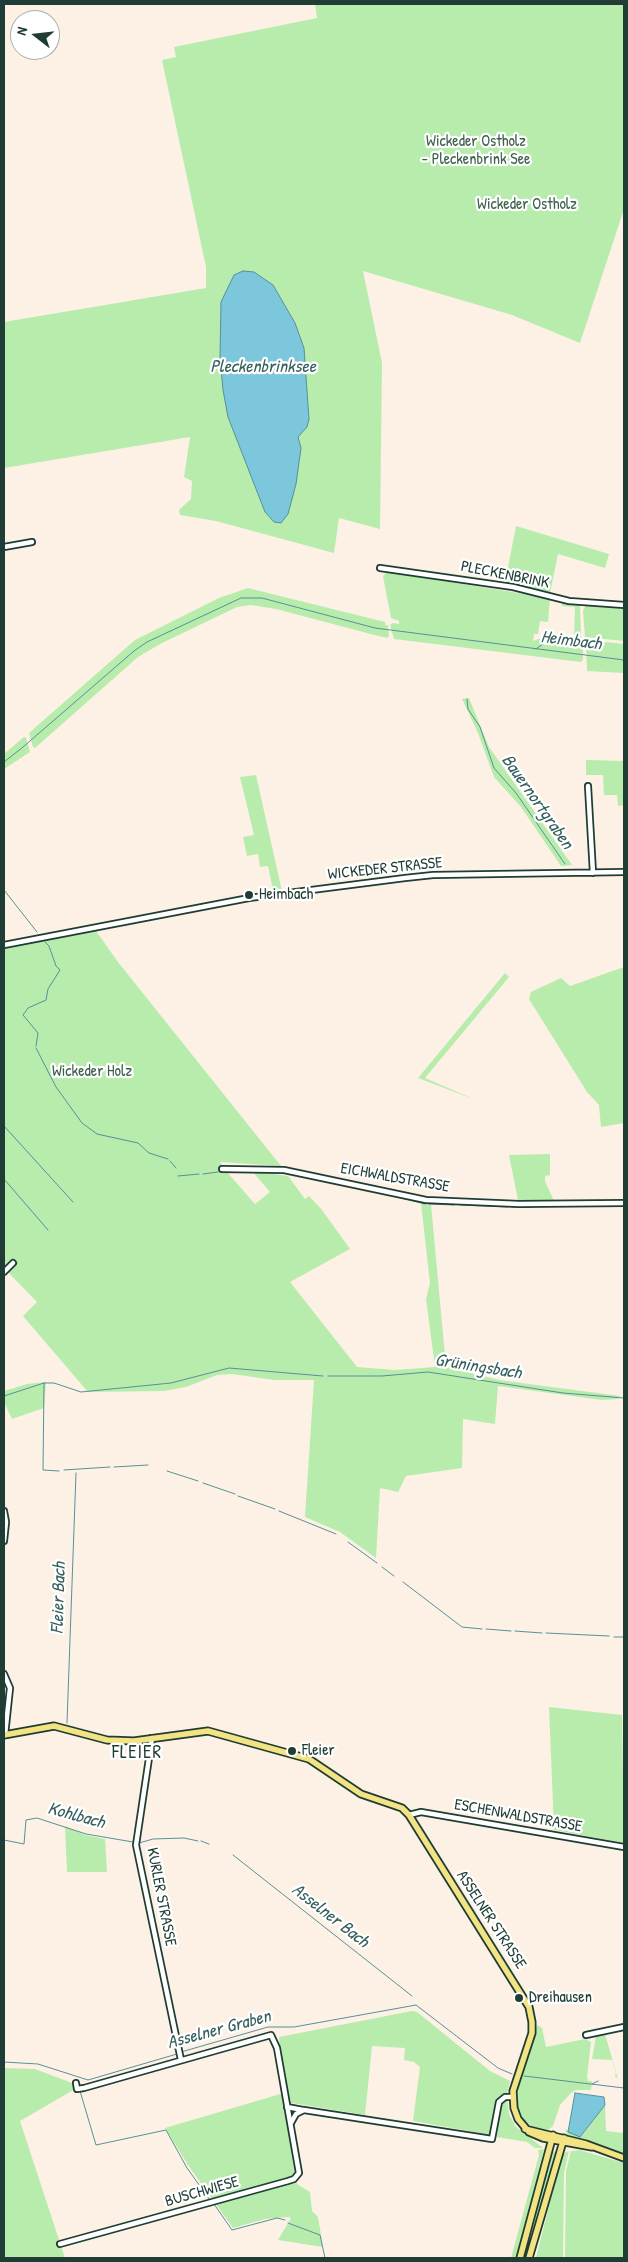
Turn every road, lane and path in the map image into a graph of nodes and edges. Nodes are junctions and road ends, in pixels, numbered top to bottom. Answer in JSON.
{"nodes":[{"id":1,"x":32,"y":542,"type":"dead end"},
{"id":2,"x":4,"y":547,"type":"edge"},
{"id":3,"x":380,"y":568,"type":"dead end"},
{"id":4,"x":624,"y":605,"type":"edge"},
{"id":5,"x":588,"y":786,"type":"dead end"},
{"id":6,"x":624,"y":872,"type":"edge"},
{"id":7,"x":592,"y":873,"type":"junction"},
{"id":8,"x":4,"y":945,"type":"edge"},
{"id":9,"x":222,"y":1169,"type":"dead end"},
{"id":10,"x":624,"y":1203,"type":"edge"},
{"id":11,"x":13,"y":1263,"type":"dead end"},
{"id":12,"x":4,"y":1272,"type":"edge"},
{"id":13,"x":4,"y":1511,"type":"edge"},
{"id":14,"x":4,"y":1541,"type":"edge"},
{"id":15,"x":4,"y":1674,"type":"edge"},
{"id":16,"x":4,"y":1735,"type":"edge"},
{"id":17,"x":152,"y":1738,"type":"junction"},
{"id":18,"x":409,"y":1816,"type":"junction"},
{"id":19,"x":624,"y":1847,"type":"edge"},
{"id":20,"x":624,"y":2027,"type":"edge"},
{"id":21,"x":586,"y":2035,"type":"dead end"},
{"id":22,"x":181,"y":2059,"type":"junction"},
{"id":23,"x":76,"y":2083,"type":"dead end"},
{"id":24,"x":512,"y":2097,"type":"junction"},
{"id":25,"x":287,"y":2107,"type":"junction"},
{"id":26,"x":304,"y":2110,"type":"junction"},
{"id":27,"x":291,"y":2124,"type":"junction"},
{"id":28,"x":552,"y":2138,"type":"junction"},
{"id":29,"x":563,"y":2141,"type":"junction"},
{"id":30,"x":624,"y":2158,"type":"edge"},
{"id":31,"x":60,"y":2244,"type":"dead end"},
{"id":32,"x":520,"y":2258,"type":"edge"},
{"id":33,"x":529,"y":2258,"type":"edge"}],
"edges":[{"from":1,"to":2,"type":"street"},
{"from":3,"to":4,"type":"street","name":"PLECKENBRINK"},
{"from":5,"to":7,"type":"street"},
{"from":6,"to":7,"type":"street","name":"WICKEDER STRASSE"},
{"from":7,"to":8,"type":"street","name":"WICKEDER STRASSE"},
{"from":9,"to":10,"type":"street","name":"EICHWALDSTRASSE"},
{"from":11,"to":12,"type":"street"},
{"from":13,"to":14,"type":"street"},
{"from":15,"to":16,"type":"street"},
{"from":16,"to":17,"type":"main road"},
{"from":17,"to":18,"type":"main road"},
{"from":17,"to":22,"type":"street","name":"KURLER STRASSE"},
{"from":18,"to":19,"type":"street","name":"ESCHENWALDSTRASSE"},
{"from":18,"to":24,"type":"main road","name":"ASSELNER STRASSE"},
{"from":20,"to":21,"type":"street"},
{"from":22,"to":23,"type":"street","name":"BUSCHWIESE"},
{"from":22,"to":25,"type":"street","name":"BUSCHWIESE"},
{"from":24,"to":26,"type":"street"},
{"from":24,"to":28,"type":"main road"},
{"from":25,"to":26,"type":"street"},
{"from":25,"to":27,"type":"street","name":"BUSCHWIESE"},
{"from":26,"to":27,"type":"street"},
{"from":27,"to":31,"type":"street","name":"BUSCHWIESE"},
{"from":28,"to":29,"type":"main road"},
{"from":28,"to":32,"type":"main road"},
{"from":29,"to":30,"type":"main road"},
{"from":29,"to":33,"type":"main road"}]}
